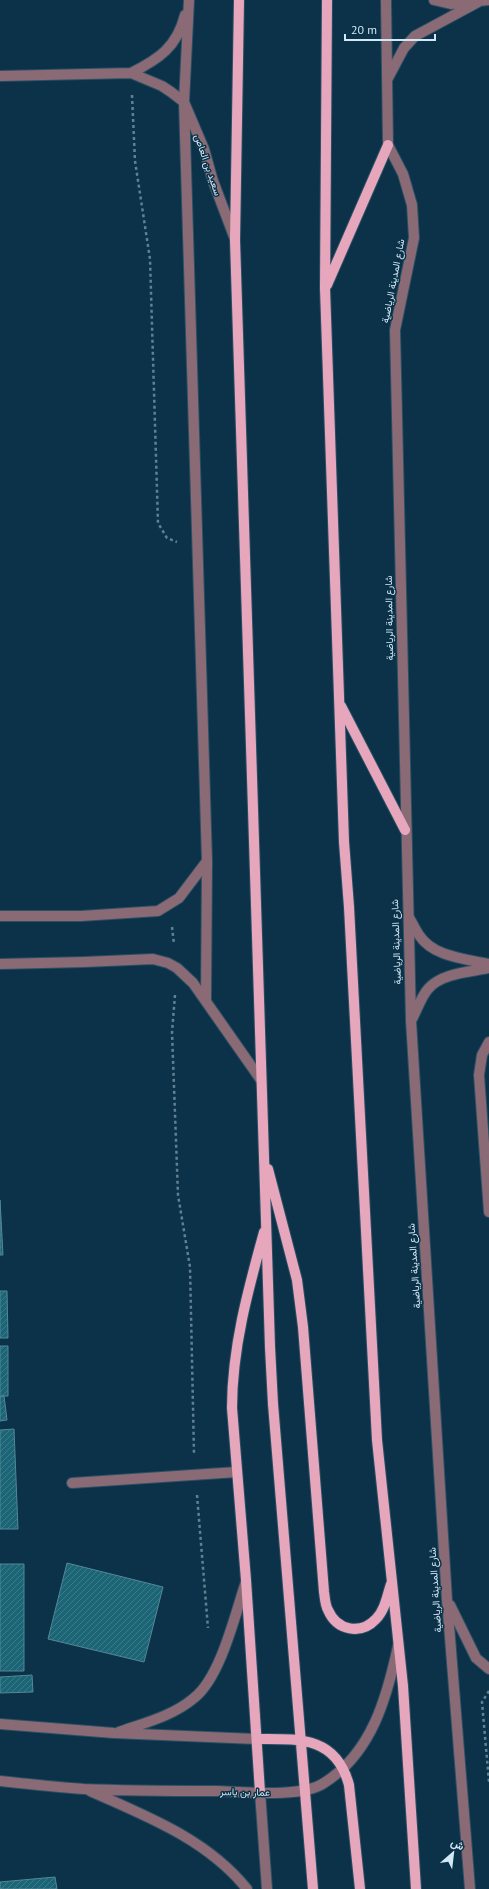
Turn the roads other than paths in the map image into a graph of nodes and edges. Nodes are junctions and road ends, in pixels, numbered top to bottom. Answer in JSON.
{"nodes":[{"id":1,"x":189,"y":0,"type":"edge"},
{"id":2,"x":239,"y":0,"type":"edge"},
{"id":3,"x":327,"y":0,"type":"edge"},
{"id":4,"x":386,"y":0,"type":"edge"},
{"id":5,"x":434,"y":0,"type":"edge"},
{"id":6,"x":484,"y":1,"type":"edge"},
{"id":7,"x":131,"y":73,"type":"junction"},
{"id":8,"x":0,"y":76,"type":"edge"},
{"id":9,"x":386,"y":81,"type":"junction"},
{"id":10,"x":184,"y":102,"type":"junction"},
{"id":11,"x":388,"y":146,"type":"junction"},
{"id":12,"x":235,"y":240,"type":"junction"},
{"id":13,"x":325,"y":288,"type":"junction"},
{"id":14,"x":339,"y":703,"type":"junction"},
{"id":15,"x":405,"y":830,"type":"junction"},
{"id":16,"x":207,"y":861,"type":"junction"},
{"id":17,"x":407,"y":913,"type":"junction"},
{"id":18,"x":0,"y":916,"type":"edge"},
{"id":19,"x":0,"y":964,"type":"edge"},
{"id":20,"x":489,"y":964,"type":"edge"},
{"id":21,"x":489,"y":968,"type":"edge"},
{"id":22,"x":206,"y":1000,"type":"junction"},
{"id":23,"x":411,"y":1021,"type":"junction"},
{"id":24,"x":489,"y":1042,"type":"edge"},
{"id":25,"x":261,"y":1080,"type":"junction"},
{"id":26,"x":263,"y":1149,"type":"junction"},
{"id":27,"x":489,"y":1212,"type":"edge"},
{"id":28,"x":267,"y":1221,"type":"junction"},
{"id":29,"x":237,"y":1472,"type":"junction"},
{"id":30,"x":72,"y":1483,"type":"dead end"},
{"id":31,"x":246,"y":1580,"type":"junction"},
{"id":32,"x":392,"y":1581,"type":"junction"},
{"id":33,"x":447,"y":1600,"type":"junction"},
{"id":34,"x":398,"y":1642,"type":"junction"},
{"id":35,"x":489,"y":1669,"type":"edge"},
{"id":36,"x":0,"y":1724,"type":"edge"},
{"id":37,"x":114,"y":1733,"type":"junction"},
{"id":38,"x":257,"y":1739,"type":"junction"},
{"id":39,"x":300,"y":1739,"type":"junction"},
{"id":40,"x":343,"y":1768,"type":"junction"},
{"id":41,"x":0,"y":1781,"type":"edge"},
{"id":42,"x":84,"y":1789,"type":"junction"},
{"id":43,"x":305,"y":1790,"type":"junction"},
{"id":44,"x":260,"y":1792,"type":"junction"},
{"id":45,"x":247,"y":1889,"type":"edge"},
{"id":46,"x":267,"y":1889,"type":"edge"},
{"id":47,"x":313,"y":1889,"type":"edge"},
{"id":48,"x":360,"y":1889,"type":"edge"},
{"id":49,"x":416,"y":1889,"type":"edge"},
{"id":50,"x":470,"y":1889,"type":"edge"}],
"edges":[{"from":1,"to":7,"type":"street"},
{"from":1,"to":10,"type":"street"},
{"from":2,"to":12,"type":"main road"},
{"from":3,"to":13,"type":"main road"},
{"from":4,"to":9,"type":"street","name":"شارع المدينة الرياضية"},
{"from":5,"to":6,"type":"street"},
{"from":6,"to":9,"type":"street"},
{"from":7,"to":8,"type":"street"},
{"from":7,"to":10,"type":"street"},
{"from":9,"to":11,"type":"street","name":"شارع المدينة الرياضية"},
{"from":10,"to":12,"type":"street","name":"سعيد بن العاص"},
{"from":10,"to":16,"type":"street"},
{"from":11,"to":13,"type":"main road"},
{"from":11,"to":15,"type":"street","name":"شارع المدينة الرياضية"},
{"from":12,"to":25,"type":"main road"},
{"from":13,"to":14,"type":"main road"},
{"from":14,"to":15,"type":"main road"},
{"from":14,"to":32,"type":"main road"},
{"from":15,"to":17,"type":"street","name":"شارع المدينة الرياضية"},
{"from":16,"to":18,"type":"street"},
{"from":16,"to":22,"type":"street"},
{"from":17,"to":20,"type":"street"},
{"from":17,"to":23,"type":"street","name":"شارع المدينة الرياضية"},
{"from":19,"to":22,"type":"street"},
{"from":21,"to":23,"type":"street"},
{"from":22,"to":25,"type":"street"},
{"from":23,"to":33,"type":"street","name":"شارع المدينة الرياضية"},
{"from":24,"to":27,"type":"street"},
{"from":25,"to":26,"type":"main road"},
{"from":26,"to":28,"type":"main road"},
{"from":26,"to":32,"type":"main road"},
{"from":28,"to":29,"type":"main road"},
{"from":28,"to":39,"type":"main road"},
{"from":29,"to":30,"type":"street"},
{"from":29,"to":31,"type":"main road"},
{"from":31,"to":37,"type":"street"},
{"from":31,"to":38,"type":"main road"},
{"from":32,"to":34,"type":"main road"},
{"from":33,"to":35,"type":"street"},
{"from":33,"to":50,"type":"street","name":"شارع المدينة الرياضية"},
{"from":34,"to":40,"type":"street","name":"عمار بن ياسر"},
{"from":34,"to":49,"type":"main road"},
{"from":36,"to":37,"type":"street"},
{"from":37,"to":38,"type":"street"},
{"from":38,"to":39,"type":"main road"},
{"from":38,"to":44,"type":"main road"},
{"from":39,"to":40,"type":"main road"},
{"from":39,"to":43,"type":"main road"},
{"from":40,"to":43,"type":"street","name":"عمار بن ياسر"},
{"from":40,"to":48,"type":"main road"},
{"from":41,"to":42,"type":"street","name":"عمار بن ياسر"},
{"from":42,"to":44,"type":"street","name":"عمار بن ياسر"},
{"from":42,"to":45,"type":"street"},
{"from":43,"to":44,"type":"street","name":"عمار بن ياسر"},
{"from":43,"to":47,"type":"main road"},
{"from":44,"to":46,"type":"street"}]}
